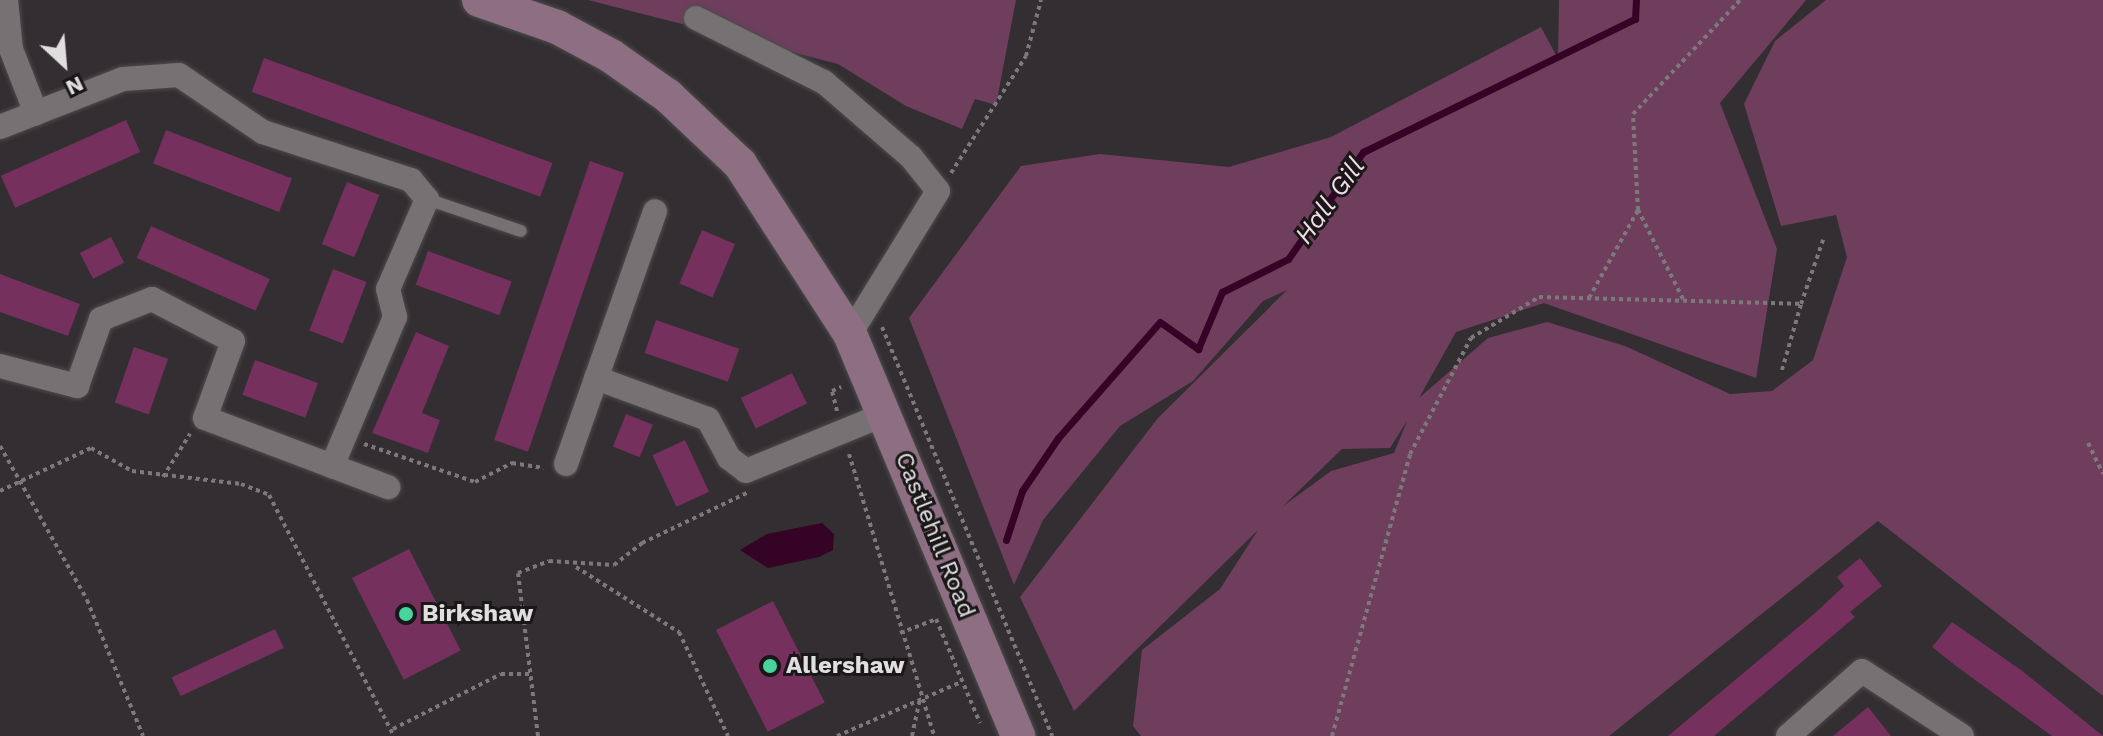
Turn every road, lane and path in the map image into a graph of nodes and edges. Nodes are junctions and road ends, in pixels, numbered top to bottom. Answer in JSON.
{"nodes":[{"id":1,"x":6,"y":0,"type":"edge"},
{"id":2,"x":479,"y":0,"type":"edge"},
{"id":3,"x":1041,"y":0,"type":"edge"},
{"id":4,"x":1740,"y":0,"type":"edge"},
{"id":5,"x":696,"y":18,"type":"dead end"},
{"id":6,"x":36,"y":113,"type":"junction"},
{"id":7,"x":0,"y":127,"type":"edge"},
{"id":8,"x":938,"y":191,"type":"junction"},
{"id":9,"x":427,"y":199,"type":"junction"},
{"id":10,"x":1638,"y":210,"type":"junction"},
{"id":11,"x":655,"y":211,"type":"dead end"},
{"id":12,"x":521,"y":231,"type":"dead end"},
{"id":13,"x":1823,"y":240,"type":"dead end"},
{"id":14,"x":1589,"y":298,"type":"junction"},
{"id":15,"x":1683,"y":300,"type":"junction"},
{"id":16,"x":872,"y":303,"type":"junction"},
{"id":17,"x":1801,"y":304,"type":"junction"},
{"id":18,"x":850,"y":334,"type":"junction"},
{"id":19,"x":0,"y":366,"type":"edge"},
{"id":20,"x":1782,"y":370,"type":"dead end"},
{"id":21,"x":869,"y":376,"type":"junction"},
{"id":22,"x":596,"y":378,"type":"junction"},
{"id":23,"x":886,"y":414,"type":"junction"},
{"id":24,"x":205,"y":418,"type":"junction"},
{"id":25,"x":843,"y":434,"type":"junction"},
{"id":26,"x":344,"y":437,"type":"junction"},
{"id":27,"x":2088,"y":443,"type":"dead end"},
{"id":28,"x":0,"y":446,"type":"edge"},
{"id":29,"x":566,"y":464,"type":"joint"},
{"id":30,"x":332,"y":466,"type":"junction"},
{"id":31,"x":756,"y":472,"type":"junction"},
{"id":32,"x":2103,"y":474,"type":"edge"},
{"id":33,"x":18,"y":478,"type":"junction"},
{"id":34,"x":162,"y":478,"type":"junction"},
{"id":35,"x":388,"y":487,"type":"dead end"},
{"id":36,"x":0,"y":491,"type":"edge"},
{"id":37,"x":574,"y":566,"type":"junction"},
{"id":38,"x":900,"y":633,"type":"junction"},
{"id":39,"x":530,"y":674,"type":"junction"},
{"id":40,"x":961,"y":682,"type":"junction"},
{"id":41,"x":920,"y":699,"type":"junction"},
{"id":42,"x":393,"y":729,"type":"junction"},
{"id":43,"x":143,"y":736,"type":"edge"},
{"id":44,"x":394,"y":736,"type":"edge"},
{"id":45,"x":538,"y":736,"type":"edge"},
{"id":46,"x":728,"y":736,"type":"edge"},
{"id":47,"x":837,"y":736,"type":"edge"},
{"id":48,"x":912,"y":736,"type":"edge"},
{"id":49,"x":934,"y":736,"type":"edge"},
{"id":50,"x":986,"y":736,"type":"edge"},
{"id":51,"x":1018,"y":736,"type":"edge"},
{"id":52,"x":1052,"y":736,"type":"edge"},
{"id":53,"x":1332,"y":736,"type":"edge"},
{"id":54,"x":1788,"y":736,"type":"edge"},
{"id":55,"x":1962,"y":736,"type":"edge"}],
"edges":[{"from":1,"to":6,"type":"street"},
{"from":2,"to":18,"type":"main road","name":"Castlehill Road"},
{"from":3,"to":8,"type":"path"},
{"from":4,"to":10,"type":"path"},
{"from":5,"to":8,"type":"street"},
{"from":6,"to":7,"type":"street"},
{"from":6,"to":9,"type":"street"},
{"from":8,"to":16,"type":"street"},
{"from":9,"to":12,"type":"lane"},
{"from":9,"to":26,"type":"street"},
{"from":10,"to":14,"type":"path"},
{"from":10,"to":15,"type":"path"},
{"from":11,"to":22,"type":"street"},
{"from":13,"to":17,"type":"path"},
{"from":14,"to":15,"type":"path"},
{"from":14,"to":53,"type":"path"},
{"from":15,"to":17,"type":"path"},
{"from":16,"to":18,"type":"street"},
{"from":16,"to":52,"type":"path"},
{"from":17,"to":20,"type":"path"},
{"from":18,"to":21,"type":"main road","name":"Castlehill Road"},
{"from":19,"to":24,"type":"street"},
{"from":21,"to":23,"type":"main road","name":"Castlehill Road"},
{"from":21,"to":25,"type":"path"},
{"from":22,"to":29,"type":"street"},
{"from":22,"to":31,"type":"street"},
{"from":23,"to":25,"type":"street"},
{"from":23,"to":51,"type":"main road","name":"Castlehill Road"},
{"from":24,"to":30,"type":"street"},
{"from":24,"to":34,"type":"path"},
{"from":25,"to":31,"type":"street"},
{"from":25,"to":38,"type":"path"},
{"from":26,"to":29,"type":"path"},
{"from":26,"to":30,"type":"street"},
{"from":27,"to":32,"type":"path"},
{"from":28,"to":33,"type":"path"},
{"from":30,"to":35,"type":"street"},
{"from":31,"to":37,"type":"path"},
{"from":33,"to":34,"type":"path"},
{"from":33,"to":36,"type":"path"},
{"from":33,"to":43,"type":"path"},
{"from":34,"to":42,"type":"path"},
{"from":37,"to":39,"type":"path"},
{"from":37,"to":46,"type":"path"},
{"from":38,"to":40,"type":"path"},
{"from":38,"to":41,"type":"path"},
{"from":39,"to":42,"type":"path"},
{"from":39,"to":45,"type":"path"},
{"from":40,"to":41,"type":"path"},
{"from":40,"to":50,"type":"path"},
{"from":41,"to":47,"type":"path"},
{"from":41,"to":48,"type":"path"},
{"from":41,"to":49,"type":"path"},
{"from":42,"to":44,"type":"path"},
{"from":54,"to":55,"type":"street"}]}
